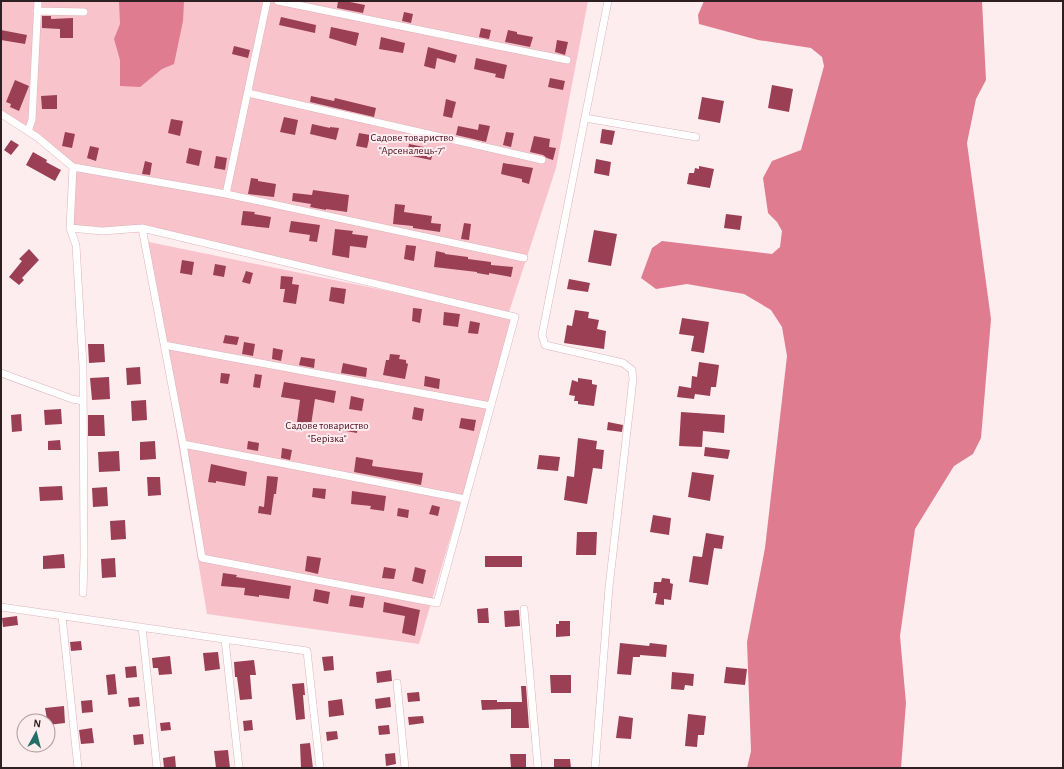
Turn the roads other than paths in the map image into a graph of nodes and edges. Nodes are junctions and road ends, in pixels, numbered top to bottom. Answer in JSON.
{"nodes":[{"id":1,"x":38,"y":1,"type":"edge"},
{"id":2,"x":267,"y":1,"type":"edge"},
{"id":3,"x":278,"y":1,"type":"edge"},
{"id":4,"x":608,"y":1,"type":"edge"},
{"id":5,"x":37,"y":11,"type":"junction"},
{"id":6,"x":84,"y":12,"type":"dead end"},
{"id":7,"x":567,"y":60,"type":"dead end"},
{"id":8,"x":248,"y":94,"type":"junction"},
{"id":9,"x":1,"y":114,"type":"edge"},
{"id":10,"x":585,"y":118,"type":"junction"},
{"id":11,"x":28,"y":131,"type":"junction"},
{"id":12,"x":696,"y":137,"type":"dead end"},
{"id":13,"x":542,"y":160,"type":"dead end"},
{"id":14,"x":73,"y":167,"type":"junction"},
{"id":15,"x":226,"y":194,"type":"junction"},
{"id":16,"x":70,"y":228,"type":"junction"},
{"id":17,"x":142,"y":228,"type":"junction"},
{"id":18,"x":524,"y":258,"type":"dead end"},
{"id":19,"x":164,"y":345,"type":"junction"},
{"id":20,"x":1,"y":373,"type":"edge"},
{"id":21,"x":84,"y":401,"type":"junction"},
{"id":22,"x":491,"y":406,"type":"junction"},
{"id":23,"x":183,"y":444,"type":"junction"},
{"id":24,"x":465,"y":499,"type":"junction"},
{"id":25,"x":83,"y":593,"type":"dead end"},
{"id":26,"x":1,"y":607,"type":"edge"},
{"id":27,"x":524,"y":609,"type":"dead end"},
{"id":28,"x":62,"y":616,"type":"junction"},
{"id":29,"x":142,"y":627,"type":"junction"},
{"id":30,"x":224,"y":639,"type":"junction"},
{"id":31,"x":397,"y":683,"type":"dead end"},
{"id":32,"x":78,"y":768,"type":"edge"},
{"id":33,"x":158,"y":768,"type":"edge"},
{"id":34,"x":239,"y":768,"type":"edge"},
{"id":35,"x":320,"y":768,"type":"edge"},
{"id":36,"x":405,"y":768,"type":"edge"},
{"id":37,"x":538,"y":768,"type":"edge"},
{"id":38,"x":595,"y":768,"type":"edge"}],
"edges":[{"from":1,"to":5,"type":"street"},
{"from":2,"to":8,"type":"street"},
{"from":3,"to":7,"type":"street"},
{"from":4,"to":10,"type":"street"},
{"from":5,"to":6,"type":"street"},
{"from":5,"to":11,"type":"street"},
{"from":8,"to":13,"type":"street"},
{"from":8,"to":15,"type":"street"},
{"from":9,"to":11,"type":"street"},
{"from":10,"to":12,"type":"street"},
{"from":10,"to":38,"type":"street"},
{"from":11,"to":14,"type":"street"},
{"from":14,"to":15,"type":"street"},
{"from":14,"to":16,"type":"street"},
{"from":15,"to":18,"type":"street"},
{"from":16,"to":17,"type":"street"},
{"from":16,"to":21,"type":"street"},
{"from":17,"to":19,"type":"street"},
{"from":17,"to":22,"type":"street"},
{"from":19,"to":22,"type":"street"},
{"from":19,"to":23,"type":"street"},
{"from":20,"to":21,"type":"street"},
{"from":21,"to":25,"type":"street"},
{"from":22,"to":24,"type":"street"},
{"from":23,"to":24,"type":"street"},
{"from":23,"to":24,"type":"street"},
{"from":26,"to":28,"type":"street"},
{"from":27,"to":37,"type":"street"},
{"from":28,"to":29,"type":"street"},
{"from":28,"to":32,"type":"street"},
{"from":29,"to":30,"type":"street"},
{"from":29,"to":33,"type":"street"},
{"from":30,"to":34,"type":"street"},
{"from":30,"to":35,"type":"street"},
{"from":31,"to":36,"type":"street"}]}
